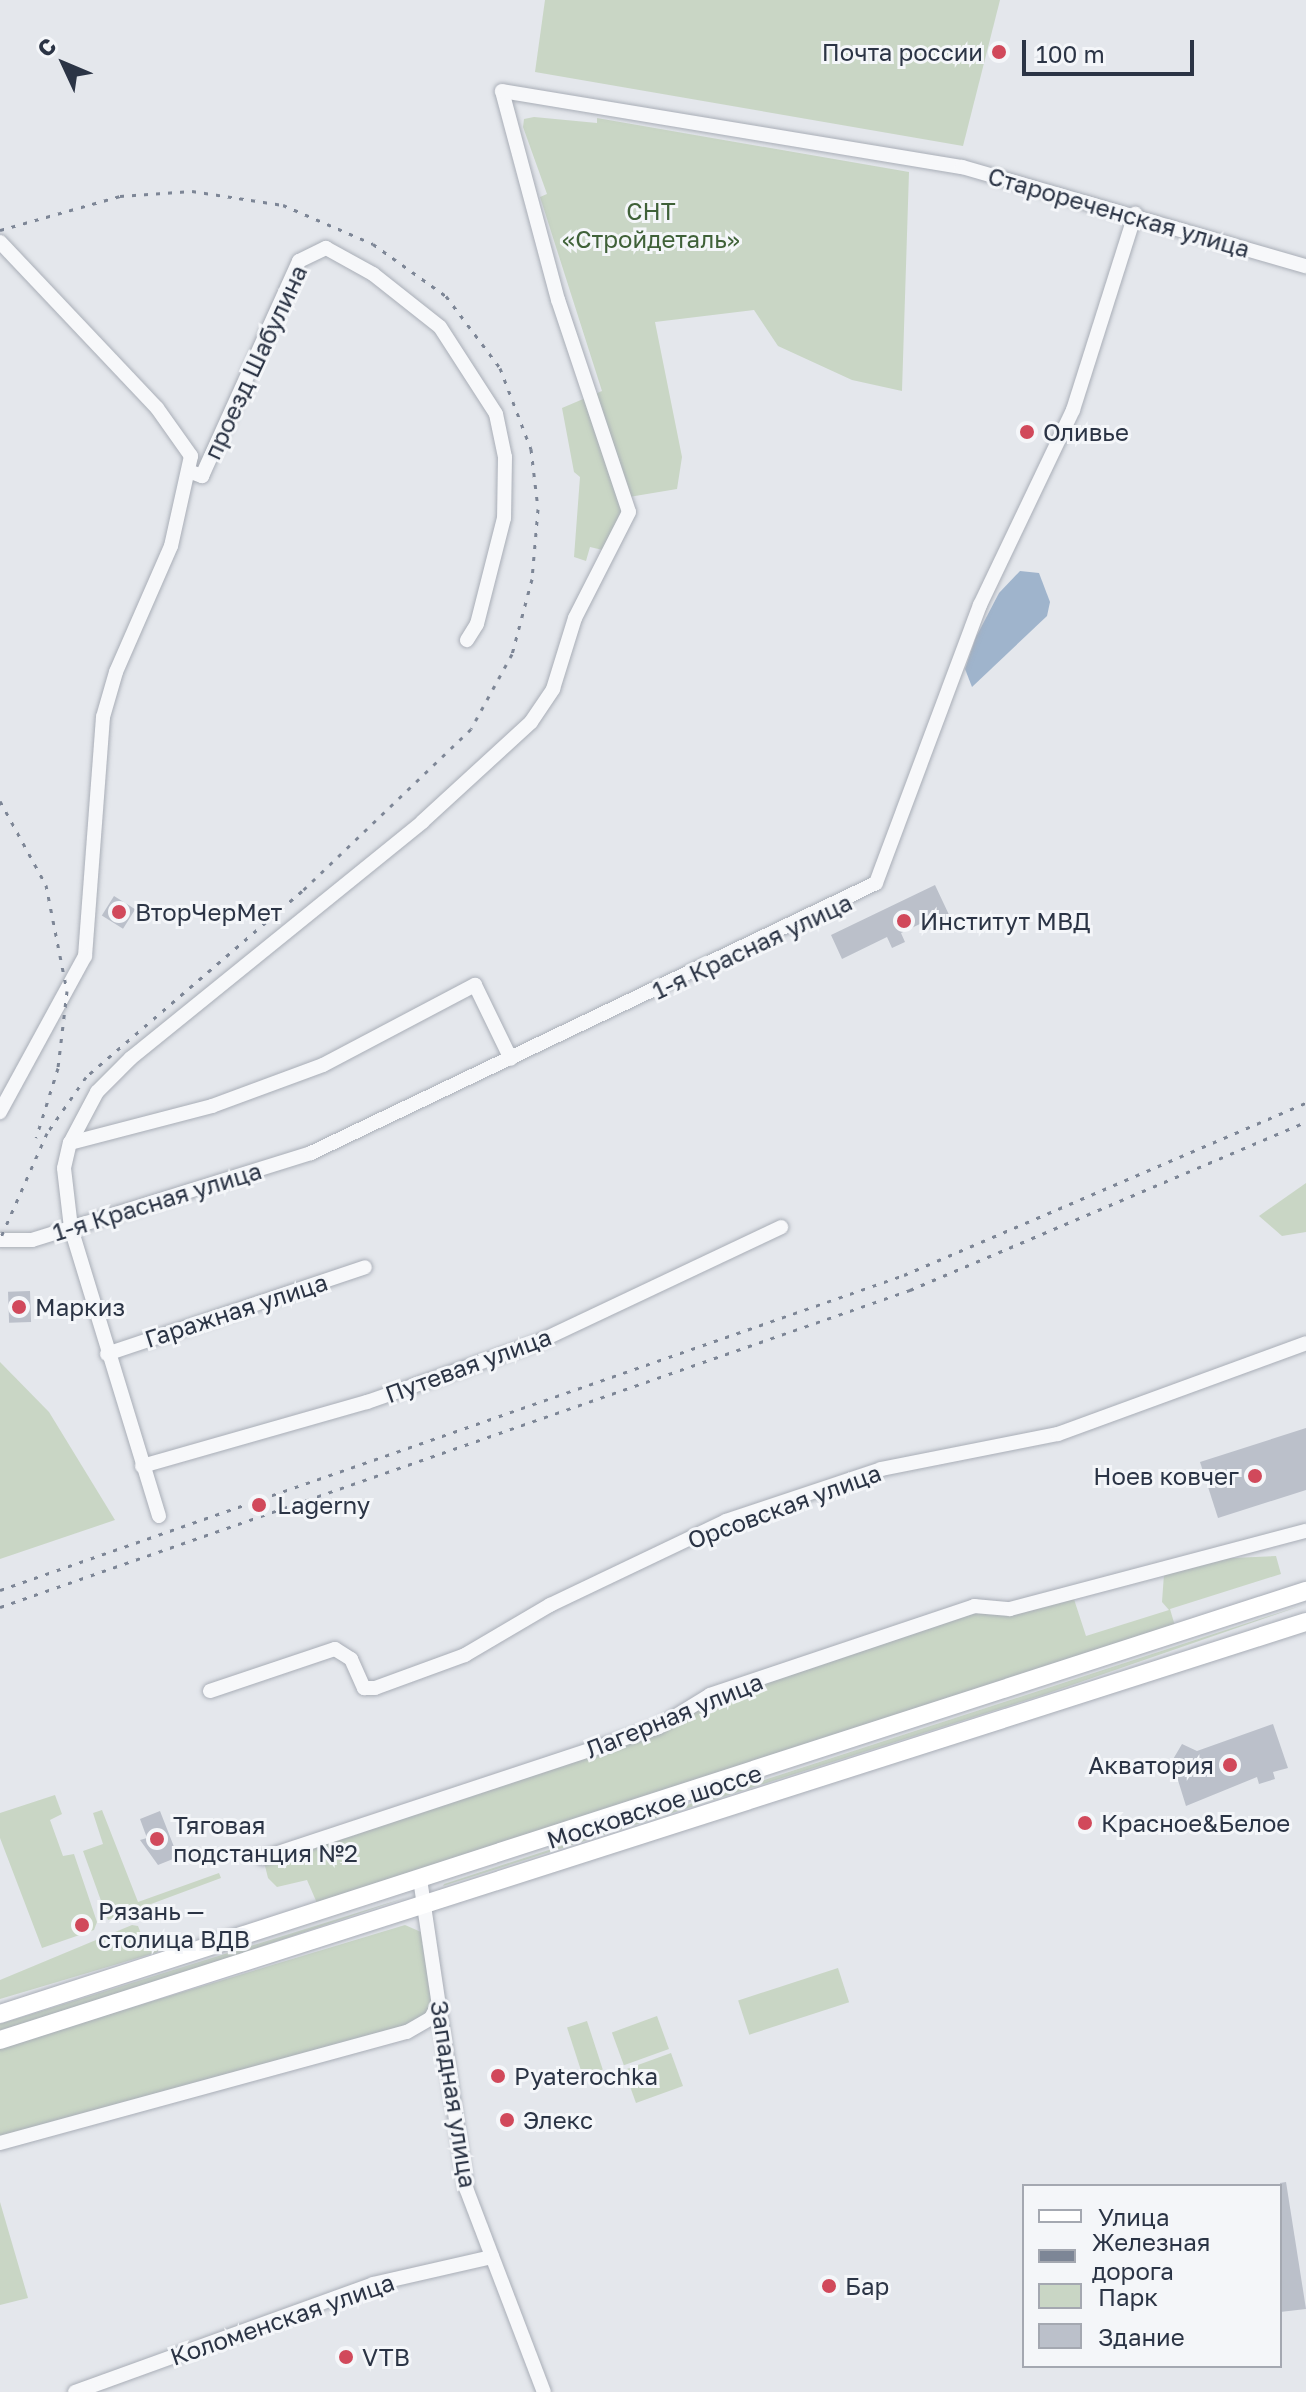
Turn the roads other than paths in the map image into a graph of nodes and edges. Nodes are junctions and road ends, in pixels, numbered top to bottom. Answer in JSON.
{"nodes":[{"id":1,"x":1135,"y":214,"type":"junction"},
{"id":2,"x":0,"y":242,"type":"edge"},
{"id":3,"x":1306,"y":266,"type":"edge"},
{"id":4,"x":191,"y":472,"type":"junction"},
{"id":5,"x":467,"y":640,"type":"dead end"},
{"id":6,"x":511,"y":1059,"type":"junction"},
{"id":7,"x":0,"y":1112,"type":"edge"},
{"id":8,"x":70,"y":1143,"type":"junction"},
{"id":9,"x":781,"y":1227,"type":"dead end"},
{"id":10,"x":71,"y":1228,"type":"junction"},
{"id":11,"x":0,"y":1240,"type":"edge"},
{"id":12,"x":365,"y":1267,"type":"dead end"},
{"id":13,"x":1306,"y":1343,"type":"edge"},
{"id":14,"x":107,"y":1354,"type":"junction"},
{"id":15,"x":142,"y":1466,"type":"junction"},
{"id":16,"x":159,"y":1516,"type":"dead end"},
{"id":17,"x":1306,"y":1531,"type":"edge"},
{"id":18,"x":1306,"y":1591,"type":"edge"},
{"id":19,"x":1306,"y":1622,"type":"edge"},
{"id":20,"x":210,"y":1691,"type":"dead end"},
{"id":21,"x":263,"y":1858,"type":"dead end"},
{"id":22,"x":420,"y":1879,"type":"junction"},
{"id":23,"x":424,"y":1907,"type":"junction"},
{"id":24,"x":439,"y":2003,"type":"junction"},
{"id":25,"x":0,"y":2014,"type":"edge"},
{"id":26,"x":0,"y":2040,"type":"edge"},
{"id":27,"x":0,"y":2143,"type":"edge"},
{"id":28,"x":492,"y":2257,"type":"junction"},
{"id":29,"x":75,"y":2392,"type":"edge"},
{"id":30,"x":544,"y":2392,"type":"edge"}],
"edges":[{"from":1,"to":3,"type":"street","name":"Старореченская улица"},
{"from":1,"to":6,"type":"street","name":"1-я Красная улица"},
{"from":1,"to":8,"type":"street","name":"Старореченская улица"},
{"from":2,"to":4,"type":"street"},
{"from":4,"to":5,"type":"street","name":"проезд Шабулина"},
{"from":4,"to":7,"type":"street"},
{"from":6,"to":8,"type":"street"},
{"from":6,"to":10,"type":"street","name":"1-я Красная улица"},
{"from":8,"to":10,"type":"street"},
{"from":9,"to":15,"type":"street","name":"Путевая улица"},
{"from":10,"to":11,"type":"street","name":"1-я Красная улица"},
{"from":10,"to":14,"type":"street"},
{"from":12,"to":14,"type":"street","name":"Гаражная улица"},
{"from":13,"to":20,"type":"street","name":"Орсовская улица"},
{"from":14,"to":15,"type":"street"},
{"from":15,"to":16,"type":"street"},
{"from":17,"to":21,"type":"street","name":"Лагерная улица"},
{"from":18,"to":22,"type":"main road","name":"Московское шоссе"},
{"from":19,"to":23,"type":"main road","name":"Московское шоссе"},
{"from":22,"to":23,"type":"street","name":"Западная улица"},
{"from":22,"to":25,"type":"main road","name":"Московское шоссе"},
{"from":23,"to":24,"type":"street","name":"Западная улица"},
{"from":23,"to":26,"type":"main road","name":"Московское шоссе"},
{"from":24,"to":27,"type":"street"},
{"from":24,"to":28,"type":"street","name":"Западная улица"},
{"from":28,"to":29,"type":"street","name":"Коломенская улица"},
{"from":28,"to":30,"type":"street","name":"Западная улица"}]}
